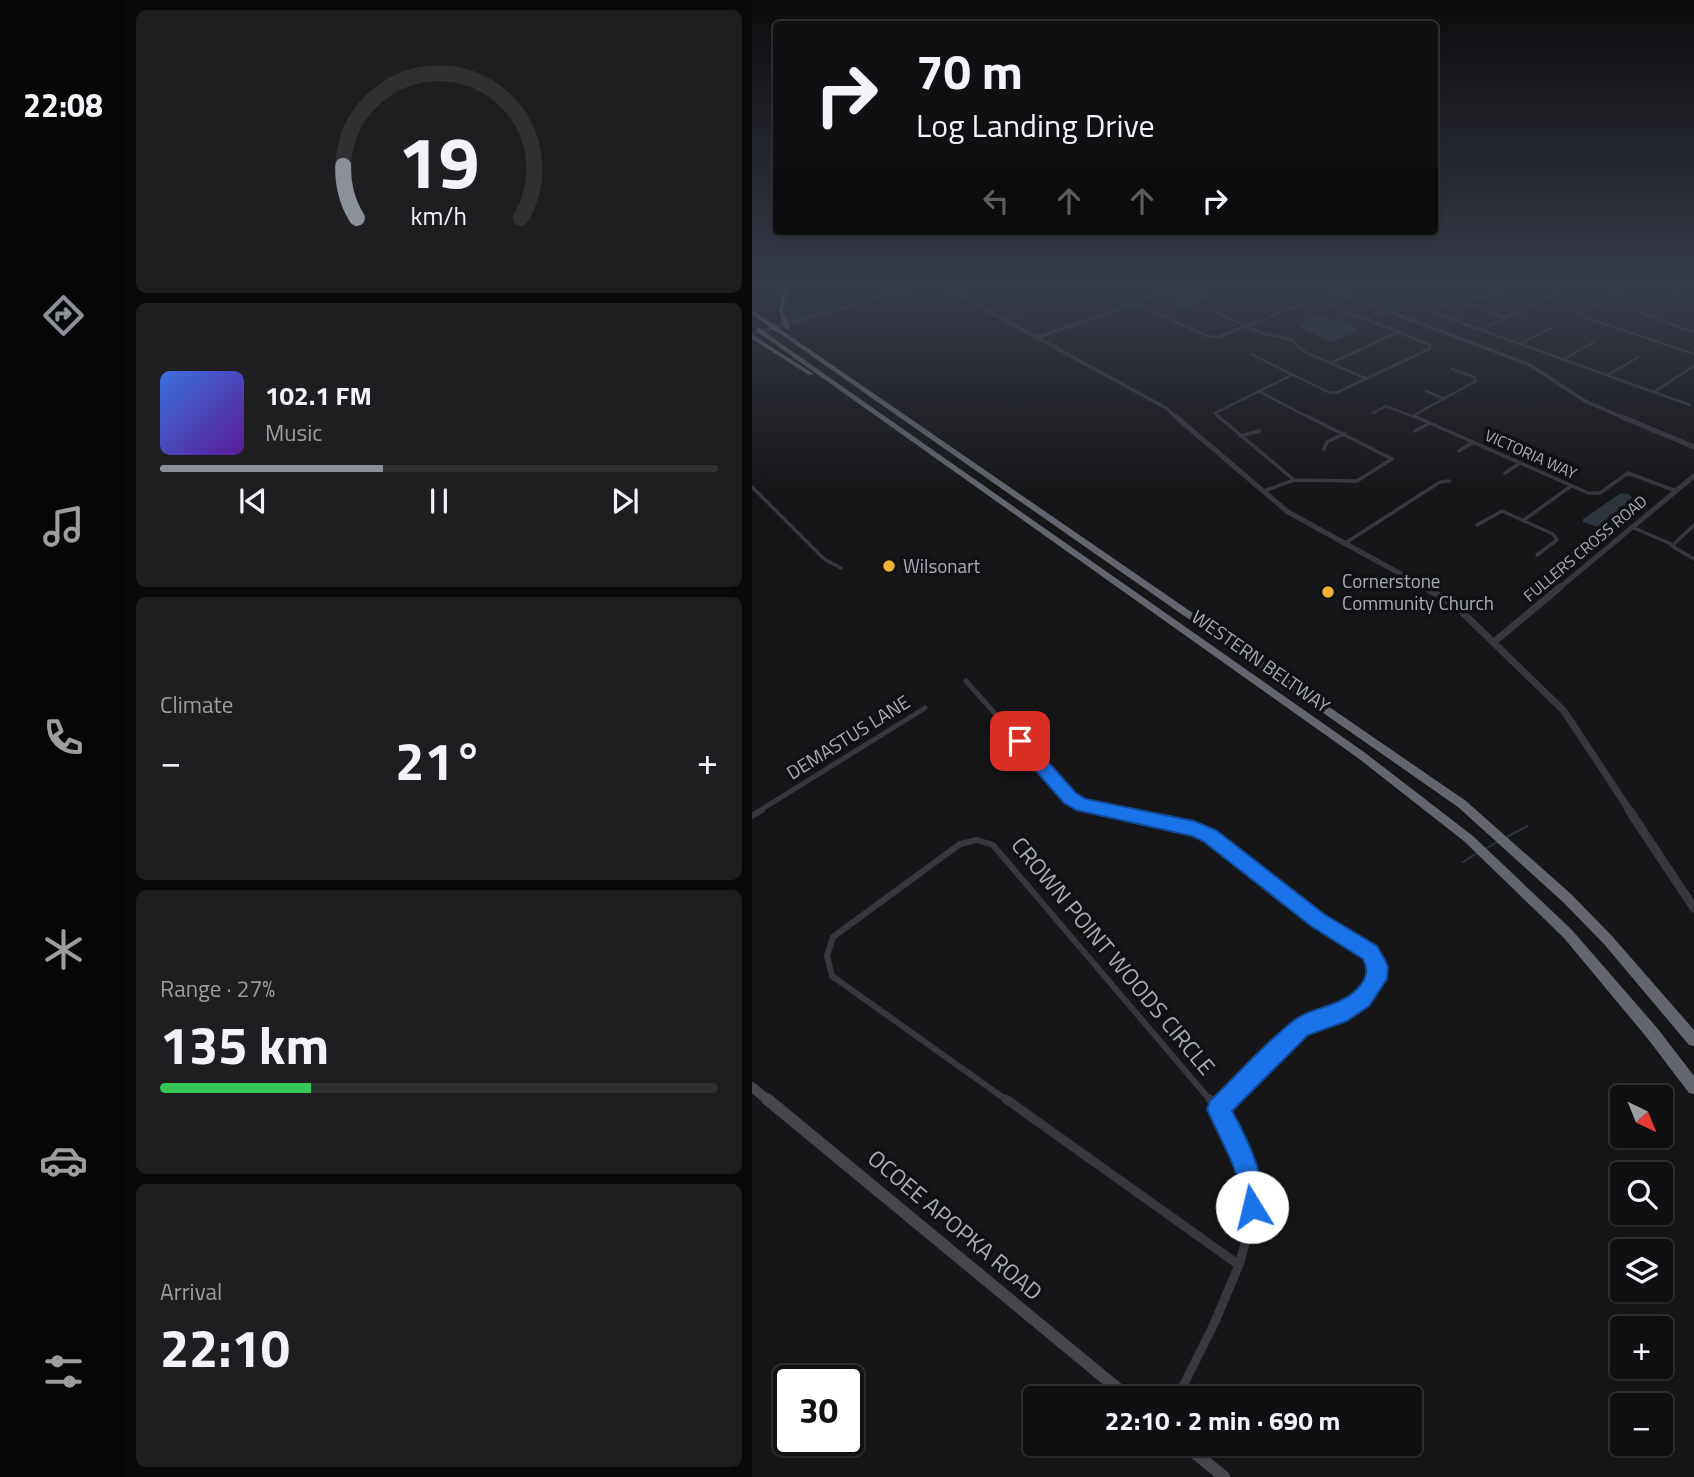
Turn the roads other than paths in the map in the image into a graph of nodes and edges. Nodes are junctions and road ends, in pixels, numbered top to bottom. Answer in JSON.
{"nodes":[{"id":1,"x":780,"y":354,"type":"edge"},
{"id":2,"x":793,"y":354,"type":"edge"},
{"id":3,"x":813,"y":354,"type":"edge"},
{"id":4,"x":819,"y":354,"type":"edge"},
{"id":5,"x":1066,"y":354,"type":"edge"},
{"id":6,"x":1251,"y":354,"type":"dead end"},
{"id":7,"x":1310,"y":354,"type":"edge"},
{"id":8,"x":1351,"y":354,"type":"edge"},
{"id":9,"x":1419,"y":354,"type":"edge"},
{"id":10,"x":1501,"y":354,"type":"edge"},
{"id":11,"x":1550,"y":354,"type":"edge"},
{"id":12,"x":1573,"y":354,"type":"edge"},
{"id":13,"x":1638,"y":357,"type":"dead end"},
{"id":14,"x":1564,"y":359,"type":"junction"},
{"id":15,"x":1331,"y":363,"type":"junction"},
{"id":16,"x":1694,"y":366,"type":"edge"},
{"id":17,"x":1452,"y":369,"type":"dead end"},
{"id":18,"x":838,"y":371,"type":"junction"},
{"id":19,"x":1292,"y":375,"type":"junction"},
{"id":20,"x":1608,"y":375,"type":"junction"},
{"id":21,"x":1367,"y":379,"type":"junction"},
{"id":22,"x":1258,"y":391,"type":"junction"},
{"id":23,"x":1426,"y":391,"type":"dead end"},
{"id":24,"x":1654,"y":392,"type":"junction"},
{"id":25,"x":1444,"y":399,"type":"junction"},
{"id":26,"x":1690,"y":405,"type":"dead end"},
{"id":27,"x":1373,"y":413,"type":"dead end"},
{"id":28,"x":1414,"y":415,"type":"junction"},
{"id":29,"x":1430,"y":423,"type":"junction"},
{"id":30,"x":1259,"y":431,"type":"dead end"},
{"id":31,"x":1415,"y":431,"type":"dead end"},
{"id":32,"x":1345,"y":433,"type":"junction"},
{"id":33,"x":907,"y":434,"type":"junction"},
{"id":34,"x":1240,"y":436,"type":"junction"},
{"id":35,"x":1473,"y":442,"type":"junction"},
{"id":36,"x":1694,"y":447,"type":"edge"},
{"id":37,"x":1324,"y":449,"type":"dead end"},
{"id":38,"x":1459,"y":451,"type":"dead end"},
{"id":39,"x":1520,"y":463,"type":"junction"},
{"id":40,"x":1505,"y":473,"type":"dead end"},
{"id":41,"x":1694,"y":476,"type":"edge"},
{"id":42,"x":1294,"y":480,"type":"junction"},
{"id":43,"x":1449,"y":481,"type":"dead end"},
{"id":44,"x":1571,"y":486,"type":"junction"},
{"id":45,"x":752,"y":487,"type":"edge"},
{"id":46,"x":1264,"y":491,"type":"junction"},
{"id":47,"x":1676,"y":491,"type":"junction"},
{"id":48,"x":1524,"y":520,"type":"junction"},
{"id":49,"x":1694,"y":525,"type":"edge"},
{"id":50,"x":1477,"y":526,"type":"dead end"},
{"id":51,"x":1632,"y":527,"type":"junction"},
{"id":52,"x":1344,"y":544,"type":"junction"},
{"id":53,"x":1673,"y":545,"type":"junction"},
{"id":54,"x":1537,"y":555,"type":"dead end"},
{"id":55,"x":1694,"y":559,"type":"edge"},
{"id":56,"x":841,"y":568,"type":"dead end"},
{"id":57,"x":1494,"y":642,"type":"junction"},
{"id":58,"x":966,"y":681,"type":"dead end"},
{"id":59,"x":925,"y":708,"type":"dead end"},
{"id":60,"x":752,"y":816,"type":"edge"},
{"id":61,"x":1694,"y":908,"type":"edge"},
{"id":62,"x":1694,"y":1040,"type":"edge"},
{"id":63,"x":752,"y":1087,"type":"edge"},
{"id":64,"x":1694,"y":1088,"type":"edge"},
{"id":65,"x":1218,"y":1109,"type":"junction"},
{"id":66,"x":1239,"y":1265,"type":"junction"},
{"id":67,"x":1114,"y":1386,"type":"edge"},
{"id":68,"x":1183,"y":1386,"type":"edge"},
{"id":69,"x":1199,"y":1456,"type":"edge"},
{"id":70,"x":1224,"y":1477,"type":"edge"}],
"edges":[{"from":1,"to":33,"type":"highway"},
{"from":2,"to":33,"type":"highway","name":"WESTERN BELTWAY"},
{"from":3,"to":18,"type":"highway","name":"WESTERN BELTWAY"},
{"from":4,"to":18,"type":"highway"},
{"from":5,"to":46,"type":"street"},
{"from":6,"to":19,"type":"street"},
{"from":7,"to":15,"type":"street"},
{"from":8,"to":15,"type":"street"},
{"from":9,"to":21,"type":"street"},
{"from":10,"to":36,"type":"street"},
{"from":11,"to":14,"type":"street"},
{"from":12,"to":14,"type":"street"},
{"from":13,"to":20,"type":"street"},
{"from":14,"to":20,"type":"street"},
{"from":15,"to":21,"type":"street"},
{"from":16,"to":24,"type":"street"},
{"from":17,"to":25,"type":"street"},
{"from":18,"to":62,"type":"highway","name":"WESTERN BELTWAY"},
{"from":19,"to":21,"type":"street"},
{"from":19,"to":22,"type":"street"},
{"from":20,"to":24,"type":"street"},
{"from":22,"to":32,"type":"street"},
{"from":22,"to":34,"type":"street"},
{"from":23,"to":25,"type":"street"},
{"from":24,"to":26,"type":"street"},
{"from":25,"to":28,"type":"street"},
{"from":27,"to":28,"type":"street","name":"VICTORIA WAY"},
{"from":28,"to":29,"type":"street","name":"VICTORIA WAY"},
{"from":29,"to":31,"type":"street"},
{"from":29,"to":35,"type":"street","name":"VICTORIA WAY"},
{"from":30,"to":34,"type":"street"},
{"from":32,"to":37,"type":"street"},
{"from":32,"to":42,"type":"street"},
{"from":33,"to":64,"type":"highway","name":"WESTERN BELTWAY"},
{"from":34,"to":42,"type":"street"},
{"from":35,"to":38,"type":"street"},
{"from":35,"to":39,"type":"street","name":"VICTORIA WAY"},
{"from":39,"to":40,"type":"street"},
{"from":39,"to":44,"type":"street","name":"VICTORIA WAY"},
{"from":41,"to":47,"type":"street","name":"FULLERS CROSS ROAD"},
{"from":42,"to":46,"type":"street"},
{"from":43,"to":52,"type":"street"},
{"from":44,"to":47,"type":"street","name":"VICTORIA WAY"},
{"from":44,"to":48,"type":"street"},
{"from":45,"to":56,"type":"street"},
{"from":46,"to":52,"type":"street"},
{"from":47,"to":51,"type":"street","name":"FULLERS CROSS ROAD"},
{"from":48,"to":50,"type":"street"},
{"from":48,"to":54,"type":"street"},
{"from":49,"to":53,"type":"street"},
{"from":51,"to":53,"type":"street"},
{"from":51,"to":57,"type":"street","name":"FULLERS CROSS ROAD"},
{"from":52,"to":57,"type":"street"},
{"from":53,"to":55,"type":"street"},
{"from":57,"to":61,"type":"street"},
{"from":58,"to":65,"type":"street"},
{"from":59,"to":60,"type":"street","name":"DEMASTUS LANE"},
{"from":63,"to":67,"type":"main road","name":"OCOEE APOPKA ROAD"},
{"from":65,"to":66,"type":"street","name":"CROWN POINT WOODS CIRCLE"},
{"from":65,"to":66,"type":"street","name":"CROWN POINT WOODS CIRCLE"},
{"from":66,"to":68,"type":"street","name":"CROWN POINT WOODS CIRCLE"},
{"from":69,"to":70,"type":"main road"}]}
